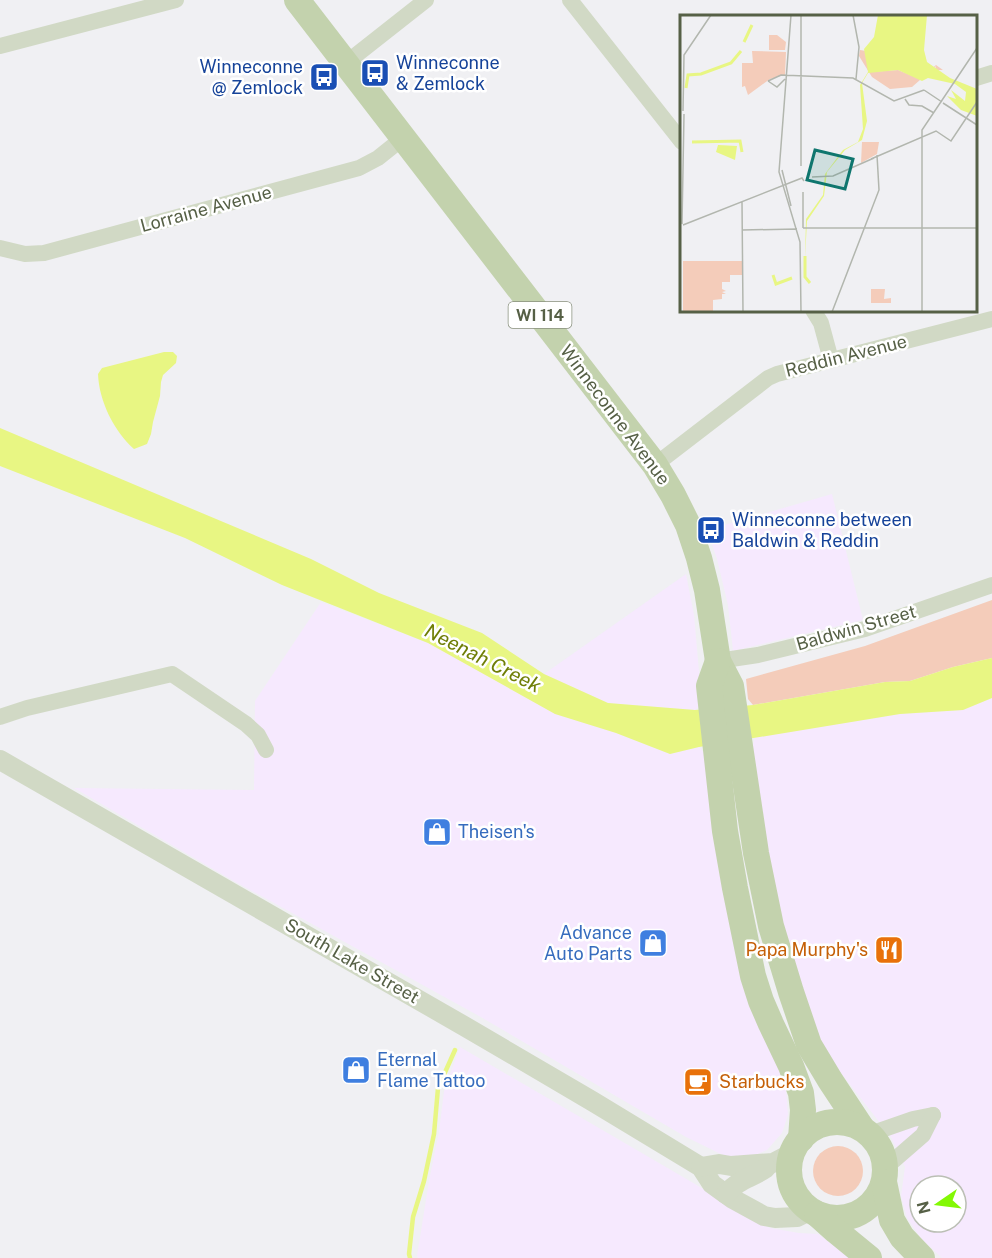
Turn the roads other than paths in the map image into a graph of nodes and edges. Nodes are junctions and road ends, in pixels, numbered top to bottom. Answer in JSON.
{"nodes":[{"id":1,"x":176,"y":0,"type":"edge"},
{"id":2,"x":297,"y":0,"type":"edge"},
{"id":3,"x":426,"y":0,"type":"edge"},
{"id":4,"x":570,"y":0,"type":"edge"},
{"id":5,"x":0,"y":46,"type":"edge"},
{"id":6,"x":346,"y":63,"type":"junction"},
{"id":7,"x":992,"y":74,"type":"edge"},
{"id":8,"x":977,"y":78,"type":"edge"},
{"id":9,"x":403,"y":138,"type":"junction"},
{"id":10,"x":680,"y":141,"type":"edge"},
{"id":11,"x":0,"y":248,"type":"edge"},
{"id":12,"x":814,"y":312,"type":"edge"},
{"id":13,"x":992,"y":319,"type":"edge"},
{"id":14,"x":831,"y":360,"type":"junction"},
{"id":15,"x":655,"y":465,"type":"junction"},
{"id":16,"x":992,"y":585,"type":"edge"},
{"id":17,"x":718,"y":661,"type":"junction"},
{"id":18,"x":0,"y":717,"type":"edge"},
{"id":19,"x":727,"y":744,"type":"junction"},
{"id":20,"x":266,"y":750,"type":"dead end"},
{"id":21,"x":0,"y":759,"type":"edge"},
{"id":22,"x":865,"y":1131,"type":"junction"},
{"id":23,"x":788,"y":1152,"type":"junction"},
{"id":24,"x":701,"y":1167,"type":"junction"},
{"id":25,"x":885,"y":1175,"type":"junction"},
{"id":26,"x":726,"y":1194,"type":"junction"},
{"id":27,"x":814,"y":1212,"type":"junction"},
{"id":28,"x":869,"y":1258,"type":"edge"},
{"id":29,"x":922,"y":1258,"type":"edge"}],
"edges":[{"from":1,"to":5,"type":"street"},
{"from":2,"to":6,"type":"main road","name":"Winneconne Avenue","number":"WI 114"},
{"from":3,"to":6,"type":"street"},
{"from":4,"to":10,"type":"street"},
{"from":6,"to":9,"type":"main road","name":"Winneconne Avenue","number":"WI 114"},
{"from":7,"to":8,"type":"street"},
{"from":9,"to":11,"type":"street","name":"Lorraine Avenue"},
{"from":9,"to":15,"type":"main road","name":"Winneconne Avenue","number":"WI 114"},
{"from":12,"to":14,"type":"street"},
{"from":13,"to":14,"type":"street","name":"Reddin Avenue"},
{"from":14,"to":15,"type":"street","name":"Reddin Avenue"},
{"from":15,"to":17,"type":"main road","name":"Winneconne Avenue","number":"WI 114"},
{"from":16,"to":17,"type":"street","name":"Baldwin Street"},
{"from":17,"to":19,"type":"main road","name":"Winneconne Avenue","number":"WI 114"},
{"from":18,"to":20,"type":"street"},
{"from":19,"to":22,"type":"main road","name":"Winneconne Avenue","number":"WI 114"},
{"from":19,"to":23,"type":"main road","name":"Winneconne Avenue","number":"WI 114"},
{"from":21,"to":24,"type":"street","name":"South Lake Street"},
{"from":22,"to":23,"type":"main road"},
{"from":22,"to":25,"type":"main road"},
{"from":22,"to":25,"type":"street"},
{"from":23,"to":24,"type":"street"},
{"from":23,"to":26,"type":"street"},
{"from":23,"to":27,"type":"main road"},
{"from":24,"to":26,"type":"street","name":"South Lake Street"},
{"from":25,"to":27,"type":"main road"},
{"from":25,"to":29,"type":"main road"},
{"from":26,"to":27,"type":"street","name":"South Lake Street"},
{"from":27,"to":28,"type":"main road"}]}
